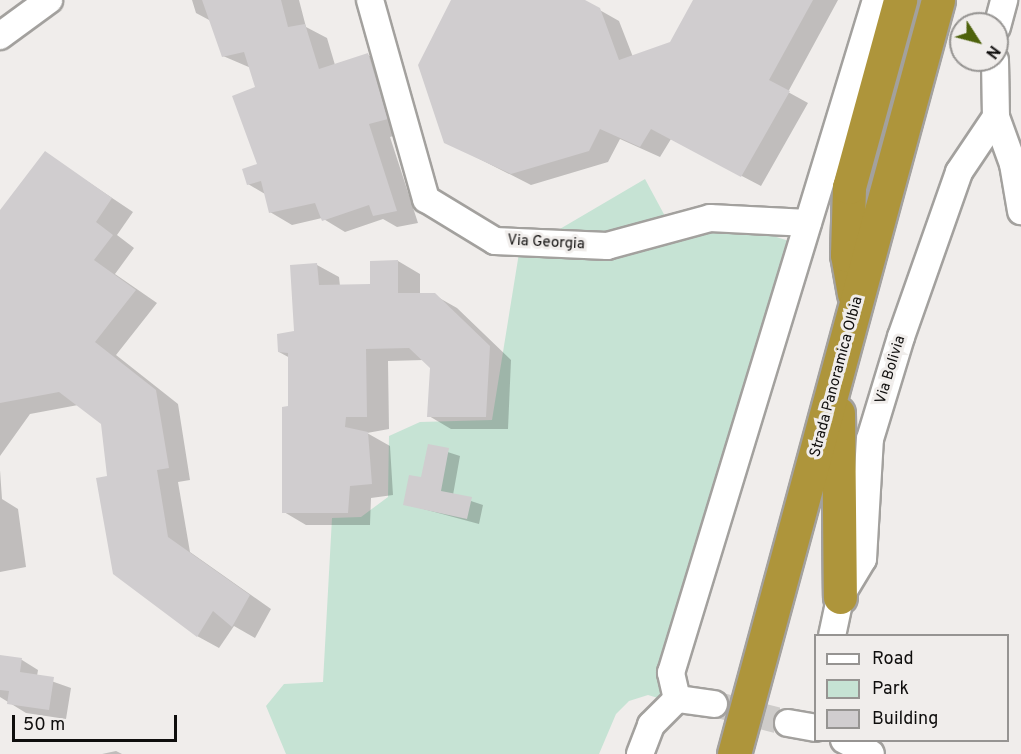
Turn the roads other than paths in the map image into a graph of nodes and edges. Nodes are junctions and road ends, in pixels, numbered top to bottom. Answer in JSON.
{"nodes":[{"id":1,"x":49,"y":0,"type":"edge"},
{"id":2,"x":370,"y":0,"type":"edge"},
{"id":3,"x":876,"y":0,"type":"edge"},
{"id":4,"x":900,"y":0,"type":"edge"},
{"id":5,"x":938,"y":0,"type":"edge"},
{"id":6,"x":0,"y":36,"type":"edge"},
{"id":7,"x":995,"y":72,"type":"edge"},
{"id":8,"x":996,"y":117,"type":"junction"},
{"id":9,"x":1021,"y":211,"type":"edge"},
{"id":10,"x":808,"y":223,"type":"junction"},
{"id":11,"x":856,"y":307,"type":"junction"},
{"id":12,"x":836,"y":381,"type":"junction"},
{"id":13,"x":840,"y":597,"type":"junction"},
{"id":14,"x":832,"y":634,"type":"edge"},
{"id":15,"x":677,"y":699,"type":"junction"},
{"id":16,"x":714,"y":704,"type":"tunnel mouth"},
{"id":17,"x":788,"y":723,"type":"tunnel mouth"},
{"id":18,"x":814,"y":725,"type":"edge"},
{"id":19,"x":846,"y":742,"type":"edge"},
{"id":20,"x":640,"y":754,"type":"edge"},
{"id":21,"x":734,"y":754,"type":"edge"},
{"id":22,"x":871,"y":754,"type":"edge"}],
"edges":[{"from":1,"to":6,"type":"street"},
{"from":2,"to":10,"type":"street","name":"Via Georgia"},
{"from":3,"to":10,"type":"street"},
{"from":4,"to":11,"type":"highway"},
{"from":5,"to":11,"type":"highway","name":"Strada Panoramica Olbia"},
{"from":7,"to":8,"type":"street"},
{"from":8,"to":9,"type":"street"},
{"from":8,"to":13,"type":"street","name":"Via Bolivia"},
{"from":10,"to":15,"type":"street"},
{"from":11,"to":12,"type":"highway","name":"Strada Panoramica Olbia"},
{"from":12,"to":13,"type":"highway"},
{"from":12,"to":21,"type":"highway","name":"Strada Panoramica Olbia"},
{"from":13,"to":14,"type":"street","name":"Via Bolivia"},
{"from":15,"to":16,"type":"street"},
{"from":15,"to":20,"type":"street"},
{"from":17,"to":18,"type":"street"},
{"from":19,"to":22,"type":"street"}]}
